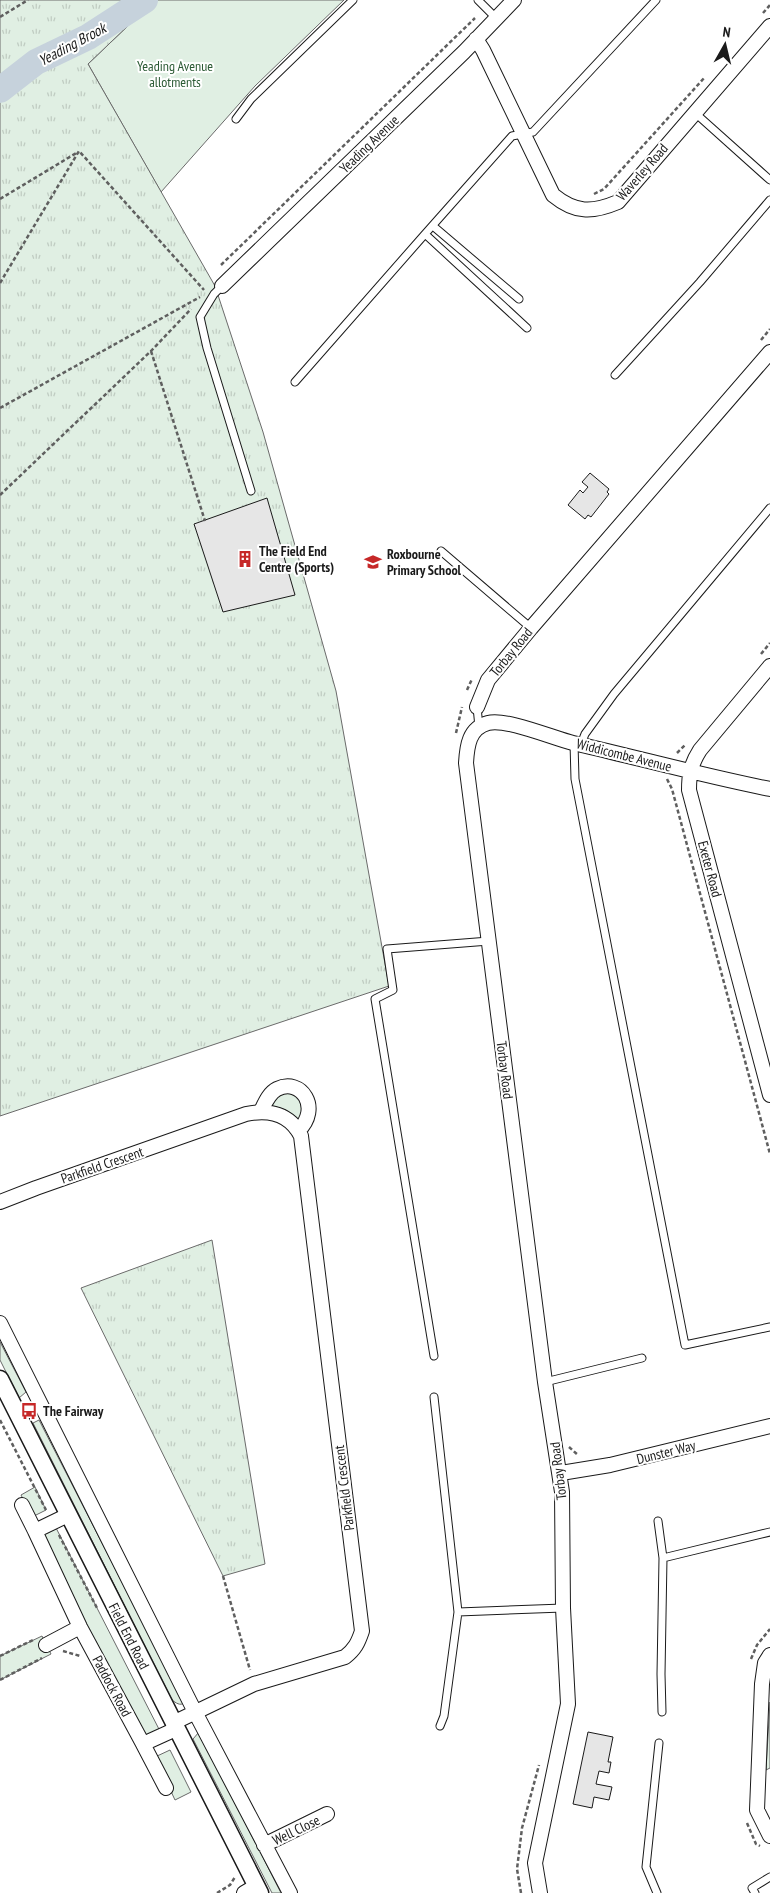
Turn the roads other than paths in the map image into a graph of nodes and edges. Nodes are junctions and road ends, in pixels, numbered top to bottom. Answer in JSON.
{"nodes":[{"id":1,"x":353,"y":0,"type":"edge"},
{"id":2,"x":478,"y":0,"type":"edge"},
{"id":3,"x":514,"y":0,"type":"edge"},
{"id":4,"x":656,"y":0,"type":"edge"},
{"id":5,"x":496,"y":18,"type":"junction"},
{"id":6,"x":770,"y":26,"type":"edge"},
{"id":7,"x":481,"y":34,"type":"junction"},
{"id":8,"x":694,"y":112,"type":"junction"},
{"id":9,"x":236,"y":119,"type":"dead end"},
{"id":10,"x":523,"y":134,"type":"junction"},
{"id":11,"x":770,"y":180,"type":"edge"},
{"id":12,"x":770,"y":201,"type":"edge"},
{"id":13,"x":433,"y":226,"type":"junction"},
{"id":14,"x":425,"y":234,"type":"junction"},
{"id":15,"x":215,"y":286,"type":"joint"},
{"id":16,"x":519,"y":299,"type":"dead end"},
{"id":17,"x":528,"y":328,"type":"dead end"},
{"id":18,"x":770,"y":352,"type":"edge"},
{"id":19,"x":615,"y":375,"type":"dead end"},
{"id":20,"x":295,"y":382,"type":"dead end"},
{"id":21,"x":250,"y":491,"type":"dead end"},
{"id":22,"x":770,"y":508,"type":"edge"},
{"id":23,"x":441,"y":551,"type":"dead end"},
{"id":24,"x":531,"y":628,"type":"junction"},
{"id":25,"x":770,"y":666,"type":"edge"},
{"id":26,"x":477,"y":707,"type":"joint"},
{"id":27,"x":479,"y":727,"type":"junction"},
{"id":28,"x":578,"y":743,"type":"junction"},
{"id":29,"x":689,"y":772,"type":"junction"},
{"id":30,"x":770,"y":789,"type":"edge"},
{"id":31,"x":489,"y":941,"type":"junction"},
{"id":32,"x":770,"y":1095,"type":"edge"},
{"id":33,"x":261,"y":1111,"type":"junction"},
{"id":34,"x":298,"y":1131,"type":"junction"},
{"id":35,"x":0,"y":1202,"type":"edge"},
{"id":36,"x":0,"y":1323,"type":"edge"},
{"id":37,"x":770,"y":1327,"type":"edge"},
{"id":38,"x":434,"y":1356,"type":"dead end"},
{"id":39,"x":642,"y":1358,"type":"dead end"},
{"id":40,"x":0,"y":1379,"type":"edge"},
{"id":41,"x":546,"y":1382,"type":"junction"},
{"id":42,"x":434,"y":1397,"type":"dead end"},
{"id":43,"x":770,"y":1426,"type":"edge"},
{"id":44,"x":566,"y":1473,"type":"junction"},
{"id":45,"x":22,"y":1505,"type":"dead end"},
{"id":46,"x":68,"y":1514,"type":"junction"},
{"id":47,"x":658,"y":1521,"type":"dead end"},
{"id":48,"x":35,"y":1531,"type":"junction"},
{"id":49,"x":770,"y":1532,"type":"edge"},
{"id":50,"x":663,"y":1558,"type":"junction"},
{"id":51,"x":564,"y":1608,"type":"junction"},
{"id":52,"x":458,"y":1612,"type":"junction"},
{"id":53,"x":80,"y":1628,"type":"junction"},
{"id":54,"x":41,"y":1648,"type":"road end"},
{"id":55,"x":770,"y":1654,"type":"edge"},
{"id":56,"x":195,"y":1712,"type":"junction"},
{"id":57,"x":662,"y":1712,"type":"dead end"},
{"id":58,"x":175,"y":1726,"type":"junction"},
{"id":59,"x":440,"y":1726,"type":"dead end"},
{"id":60,"x":659,"y":1743,"type":"dead end"},
{"id":61,"x":142,"y":1744,"type":"junction"},
{"id":62,"x":166,"y":1788,"type":"dead end"},
{"id":63,"x":327,"y":1814,"type":"dead end"},
{"id":64,"x":770,"y":1836,"type":"edge"},
{"id":65,"x":264,"y":1845,"type":"junction"},
{"id":66,"x":770,"y":1877,"type":"edge"},
{"id":67,"x":253,"y":1891,"type":"edge"},
{"id":68,"x":290,"y":1893,"type":"edge"},
{"id":69,"x":540,"y":1893,"type":"edge"},
{"id":70,"x":657,"y":1893,"type":"edge"},
{"id":71,"x":755,"y":1893,"type":"edge"}],
"edges":[{"from":1,"to":9,"type":"lane"},
{"from":2,"to":5,"type":"lane"},
{"from":3,"to":5,"type":"street","name":"Yeading Avenue"},
{"from":4,"to":10,"type":"lane"},
{"from":5,"to":7,"type":"street","name":"Yeading Avenue"},
{"from":6,"to":8,"type":"street","name":"Waverley Road"},
{"from":7,"to":10,"type":"street","name":"Waverley Road"},
{"from":7,"to":15,"type":"street","name":"Yeading Avenue"},
{"from":8,"to":10,"type":"street","name":"Waverley Road"},
{"from":8,"to":11,"type":"lane"},
{"from":10,"to":13,"type":"lane"},
{"from":12,"to":19,"type":"lane"},
{"from":13,"to":14,"type":"lane"},
{"from":13,"to":16,"type":"lane"},
{"from":14,"to":17,"type":"lane"},
{"from":14,"to":20,"type":"lane"},
{"from":15,"to":21,"type":"lane"},
{"from":18,"to":24,"type":"street","name":"Torbay Road"},
{"from":22,"to":28,"type":"lane"},
{"from":23,"to":24,"type":"lane"},
{"from":24,"to":26,"type":"street","name":"Torbay Road"},
{"from":25,"to":29,"type":"street"},
{"from":26,"to":27,"type":"lane","name":"Torbay Road"},
{"from":27,"to":28,"type":"street","name":"Widdicombe Avenue"},
{"from":27,"to":31,"type":"street","name":"Torbay Road"},
{"from":28,"to":29,"type":"street","name":"Widdicombe Avenue"},
{"from":28,"to":37,"type":"lane"},
{"from":29,"to":30,"type":"street","name":"Widdicombe Avenue"},
{"from":29,"to":32,"type":"street","name":"Exeter Road"},
{"from":31,"to":38,"type":"lane"},
{"from":31,"to":41,"type":"street","name":"Torbay Road"},
{"from":33,"to":34,"type":"street"},
{"from":33,"to":34,"type":"street"},
{"from":33,"to":35,"type":"street","name":"Parkfield Crescent"},
{"from":34,"to":56,"type":"street","name":"Parkfield Crescent"},
{"from":36,"to":56,"type":"street"},
{"from":39,"to":41,"type":"lane"},
{"from":40,"to":46,"type":"street","name":"Field End Road"},
{"from":41,"to":44,"type":"street","name":"Torbay Road"},
{"from":42,"to":52,"type":"lane"},
{"from":43,"to":44,"type":"street","name":"Dunster Way"},
{"from":44,"to":51,"type":"street","name":"Torbay Road"},
{"from":45,"to":48,"type":"street","name":"Paddock Road"},
{"from":46,"to":48,"type":"street"},
{"from":46,"to":58,"type":"street","name":"Field End Road"},
{"from":47,"to":50,"type":"lane"},
{"from":48,"to":53,"type":"street","name":"Paddock Road"},
{"from":49,"to":50,"type":"lane"},
{"from":50,"to":57,"type":"lane"},
{"from":51,"to":52,"type":"lane"},
{"from":51,"to":69,"type":"street","name":"Torbay Road"},
{"from":52,"to":59,"type":"lane"},
{"from":53,"to":54,"type":"street"},
{"from":53,"to":61,"type":"street","name":"Paddock Road"},
{"from":55,"to":64,"type":"street"},
{"from":56,"to":58,"type":"street","name":"Parkfield Crescent"},
{"from":56,"to":65,"type":"street"},
{"from":58,"to":61,"type":"street"},
{"from":58,"to":67,"type":"street","name":"Field End Road"},
{"from":60,"to":70,"type":"lane"},
{"from":61,"to":62,"type":"street","name":"Paddock Road"},
{"from":63,"to":65,"type":"street","name":"Well Close"},
{"from":65,"to":68,"type":"street"},
{"from":66,"to":71,"type":"lane"}]}
